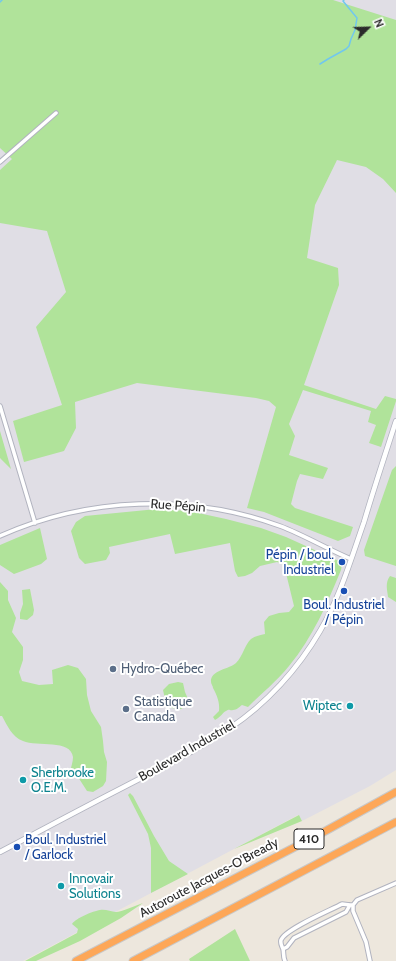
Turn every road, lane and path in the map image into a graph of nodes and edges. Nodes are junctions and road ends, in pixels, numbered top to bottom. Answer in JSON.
{"nodes":[{"id":1,"x":56,"y":113,"type":"dead end"},
{"id":2,"x":0,"y":162,"type":"edge"},
{"id":3,"x":0,"y":406,"type":"edge"},
{"id":4,"x":396,"y":421,"type":"edge"},
{"id":5,"x":35,"y":523,"type":"junction"},
{"id":6,"x":0,"y":536,"type":"edge"},
{"id":7,"x":351,"y":559,"type":"junction"},
{"id":8,"x":396,"y":792,"type":"edge"},
{"id":9,"x":396,"y":822,"type":"edge"},
{"id":10,"x":0,"y":852,"type":"edge"},
{"id":11,"x":396,"y":883,"type":"edge"},
{"id":12,"x":351,"y":905,"type":"junction"},
{"id":13,"x":283,"y":949,"type":"junction"},
{"id":14,"x":76,"y":961,"type":"edge"},
{"id":15,"x":134,"y":961,"type":"edge"},
{"id":16,"x":285,"y":961,"type":"edge"},
{"id":17,"x":370,"y":961,"type":"edge"}],
"edges":[{"from":1,"to":2,"type":"street"},
{"from":3,"to":5,"type":"street"},
{"from":4,"to":7,"type":"street","name":"Boulevard Industriel"},
{"from":5,"to":6,"type":"street","name":"Rue Pépin"},
{"from":5,"to":7,"type":"street","name":"Rue Pépin"},
{"from":7,"to":10,"type":"street","name":"Boulevard Industriel"},
{"from":8,"to":14,"type":"highway","name":"Autoroute Jacques-O'Bready","number":"410"},
{"from":9,"to":15,"type":"highway","number":"410"},
{"from":11,"to":12,"type":"street"},
{"from":12,"to":13,"type":"street"},
{"from":12,"to":13,"type":"street"},
{"from":12,"to":17,"type":"street"},
{"from":13,"to":16,"type":"street"}]}
